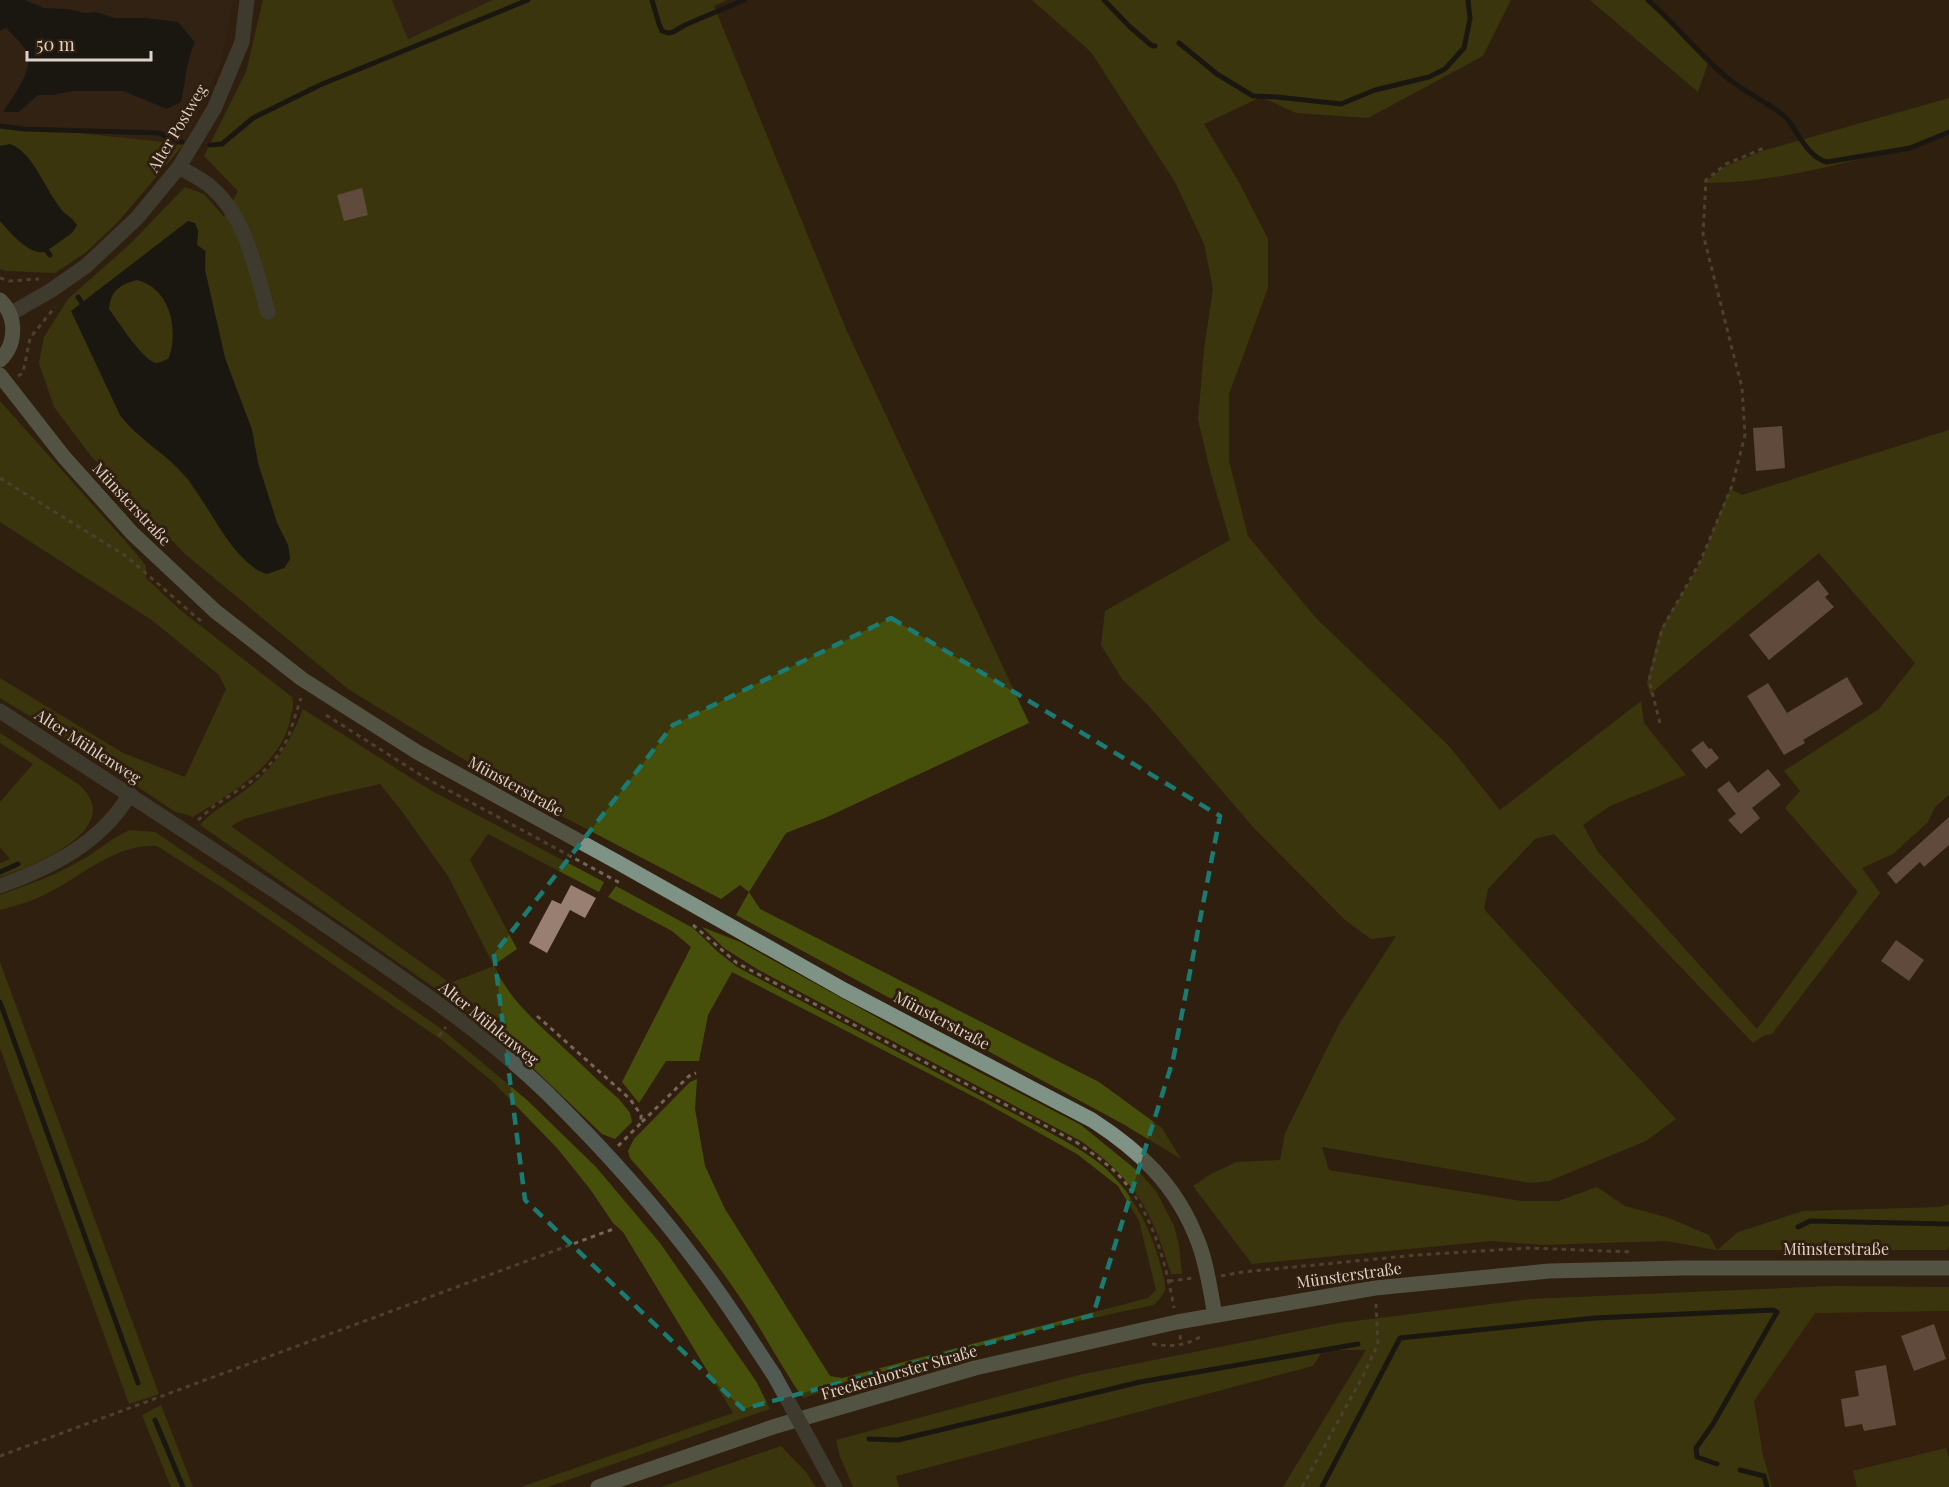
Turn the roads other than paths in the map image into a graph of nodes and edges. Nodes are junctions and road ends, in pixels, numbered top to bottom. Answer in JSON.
{"nodes":[{"id":1,"x":247,"y":0,"type":"edge"},
{"id":2,"x":179,"y":167,"type":"junction"},
{"id":3,"x":0,"y":300,"type":"edge"},
{"id":4,"x":268,"y":312,"type":"dead end"},
{"id":5,"x":10,"y":314,"type":"junction"},
{"id":6,"x":0,"y":360,"type":"edge"},
{"id":7,"x":3,"y":380,"type":"edge"},
{"id":8,"x":0,"y":711,"type":"edge"},
{"id":9,"x":130,"y":794,"type":"junction"},
{"id":10,"x":0,"y":886,"type":"edge"},
{"id":11,"x":1949,"y":1268,"type":"edge"},
{"id":12,"x":1215,"y":1315,"type":"junction"},
{"id":13,"x":598,"y":1487,"type":"edge"},
{"id":14,"x":835,"y":1487,"type":"edge"}],
"edges":[{"from":1,"to":2,"type":"street","name":"Alter Postweg"},
{"from":2,"to":4,"type":"street"},
{"from":2,"to":5,"type":"street","name":"Alter Postweg"},
{"from":3,"to":5,"type":"main road"},
{"from":5,"to":6,"type":"main road"},
{"from":7,"to":12,"type":"main road","name":"Münsterstraße"},
{"from":8,"to":9,"type":"street","name":"Alter Mühlenweg"},
{"from":9,"to":10,"type":"street"},
{"from":9,"to":14,"type":"street","name":"Alter Mühlenweg","bridge":true},
{"from":11,"to":12,"type":"main road","name":"Münsterstraße"},
{"from":12,"to":13,"type":"main road","name":"Freckenhorster Straße"}]}
